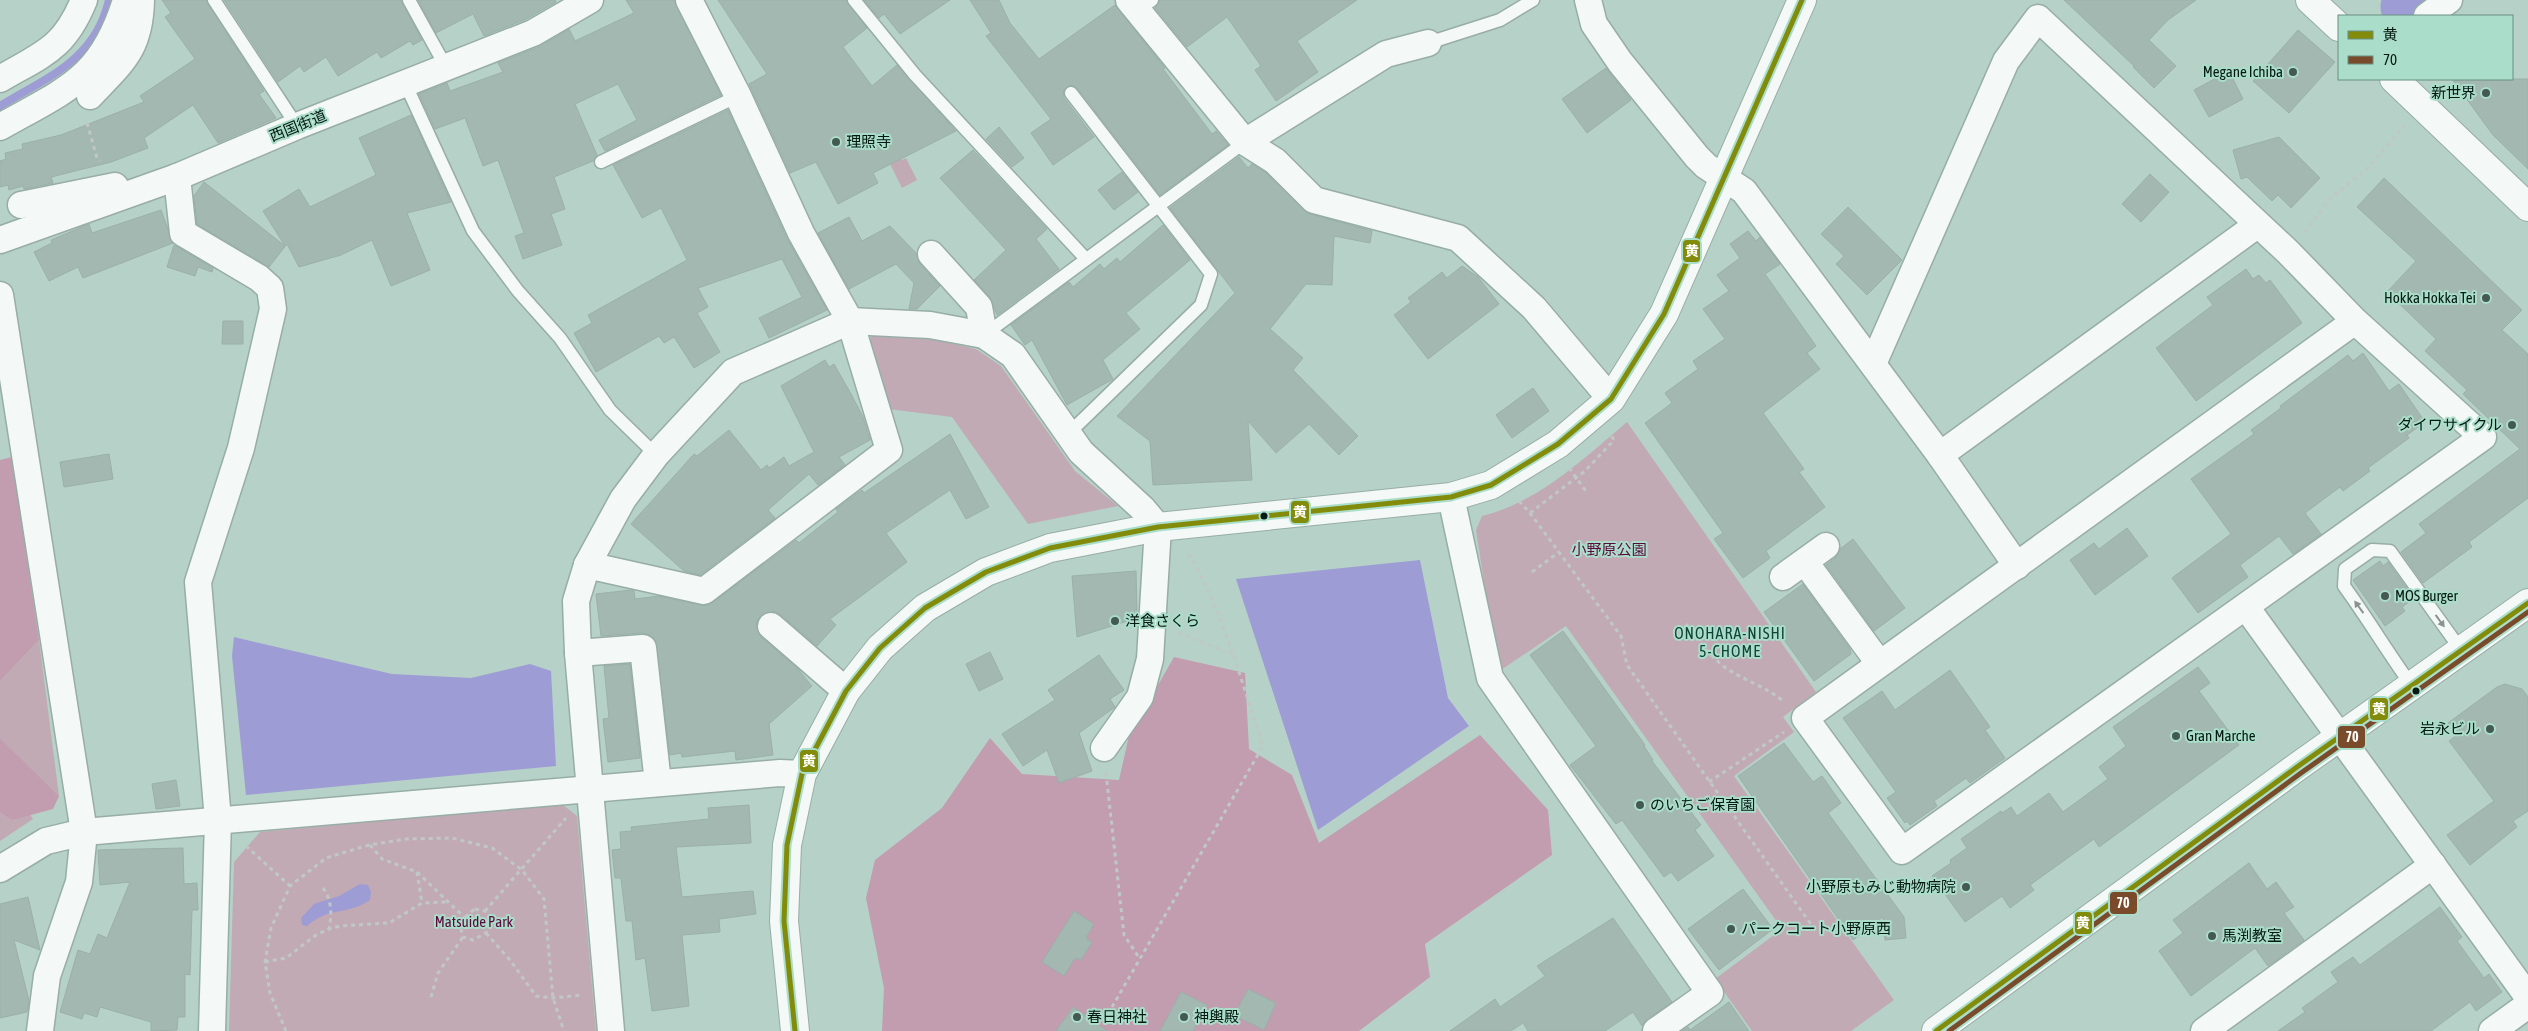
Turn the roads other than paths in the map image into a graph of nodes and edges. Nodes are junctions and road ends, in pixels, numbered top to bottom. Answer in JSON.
{"nodes":[{"id":1,"x":84,"y":0,"type":"edge"},
{"id":2,"x":126,"y":0,"type":"edge"},
{"id":3,"x":140,"y":0,"type":"edge"},
{"id":4,"x":214,"y":0,"type":"edge"},
{"id":5,"x":409,"y":0,"type":"edge"},
{"id":6,"x":590,"y":0,"type":"edge"},
{"id":7,"x":688,"y":0,"type":"edge"},
{"id":8,"x":854,"y":0,"type":"edge"},
{"id":9,"x":1534,"y":0,"type":"edge"},
{"id":10,"x":1588,"y":0,"type":"edge"},
{"id":11,"x":1802,"y":0,"type":"edge"},
{"id":12,"x":2310,"y":0,"type":"edge"},
{"id":13,"x":2449,"y":0,"type":"edge"},
{"id":14,"x":1139,"y":3,"type":"edge"},
{"id":15,"x":2428,"y":15,"type":"edge"},
{"id":16,"x":2338,"y":26,"type":"edge"},
{"id":17,"x":1428,"y":43,"type":"joint"},
{"id":18,"x":446,"y":67,"type":"junction"},
{"id":19,"x":0,"y":79,"type":"edge"},
{"id":20,"x":2395,"y":80,"type":"edge"},
{"id":21,"x":88,"y":84,"type":"junction"},
{"id":22,"x":405,"y":84,"type":"junction"},
{"id":23,"x":1071,"y":93,"type":"dead end"},
{"id":24,"x":738,"y":96,"type":"junction"},
{"id":25,"x":297,"y":126,"type":"junction"},
{"id":26,"x":0,"y":127,"type":"edge"},
{"id":27,"x":1245,"y":142,"type":"junction"},
{"id":28,"x":601,"y":162,"type":"dead end"},
{"id":29,"x":1724,"y":178,"type":"junction"},
{"id":30,"x":168,"y":180,"type":"junction"},
{"id":31,"x":21,"y":205,"type":"dead end"},
{"id":32,"x":1157,"y":207,"type":"junction"},
{"id":33,"x":2528,"y":207,"type":"edge"},
{"id":34,"x":2257,"y":225,"type":"junction"},
{"id":35,"x":0,"y":240,"type":"edge"},
{"id":36,"x":931,"y":254,"type":"dead end"},
{"id":37,"x":1086,"y":259,"type":"junction"},
{"id":38,"x":0,"y":295,"type":"edge"},
{"id":39,"x":850,"y":321,"type":"junction"},
{"id":40,"x":2355,"y":321,"type":"junction"},
{"id":41,"x":984,"y":335,"type":"junction"},
{"id":42,"x":1873,"y":364,"type":"junction"},
{"id":43,"x":1612,"y":399,"type":"junction"},
{"id":44,"x":1068,"y":434,"type":"junction"},
{"id":45,"x":656,"y":455,"type":"junction"},
{"id":46,"x":1940,"y":455,"type":"junction"},
{"id":47,"x":1451,"y":496,"type":"junction"},
{"id":48,"x":1158,"y":527,"type":"junction"},
{"id":49,"x":587,"y":565,"type":"junction"},
{"id":50,"x":2018,"y":566,"type":"junction"},
{"id":51,"x":1783,"y":577,"type":"dead end"},
{"id":52,"x":2528,"y":603,"type":"edge"},
{"id":53,"x":2246,"y":606,"type":"junction"},
{"id":54,"x":771,"y":626,"type":"dead end"},
{"id":55,"x":2461,"y":650,"type":"junction"},
{"id":56,"x":578,"y":653,"type":"junction"},
{"id":57,"x":1879,"y":663,"type":"junction"},
{"id":58,"x":2412,"y":686,"type":"junction"},
{"id":59,"x":846,"y":692,"type":"junction"},
{"id":60,"x":2341,"y":736,"type":"junction"},
{"id":61,"x":1104,"y":748,"type":"road end"},
{"id":62,"x":802,"y":774,"type":"junction"},
{"id":63,"x":658,"y":784,"type":"junction"},
{"id":64,"x":591,"y":790,"type":"junction"},
{"id":65,"x":218,"y":820,"type":"junction"},
{"id":66,"x":84,"y":832,"type":"junction"},
{"id":67,"x":2433,"y":865,"type":"junction"},
{"id":68,"x":0,"y":869,"type":"edge"},
{"id":69,"x":2528,"y":997,"type":"edge"},
{"id":70,"x":2528,"y":1005,"type":"edge"},
{"id":71,"x":40,"y":1031,"type":"edge"},
{"id":72,"x":212,"y":1031,"type":"edge"},
{"id":73,"x":611,"y":1031,"type":"edge"},
{"id":74,"x":795,"y":1031,"type":"edge"},
{"id":75,"x":1656,"y":1031,"type":"edge"},
{"id":76,"x":1936,"y":1031,"type":"edge"},
{"id":77,"x":2204,"y":1031,"type":"edge"},
{"id":78,"x":2492,"y":1031,"type":"edge"}],
"edges":[{"from":1,"to":19,"type":"street"},
{"from":2,"to":21,"type":"street"},
{"from":3,"to":21,"type":"street"},
{"from":4,"to":25,"type":"lane"},
{"from":5,"to":18,"type":"lane"},
{"from":6,"to":18,"type":"street","name":"西国街道"},
{"from":7,"to":24,"type":"street"},
{"from":8,"to":37,"type":"lane"},
{"from":9,"to":17,"type":"lane"},
{"from":10,"to":29,"type":"street"},
{"from":11,"to":29,"type":"street"},
{"from":12,"to":16,"type":"street"},
{"from":13,"to":15,"type":"street"},
{"from":14,"to":27,"type":"street"},
{"from":17,"to":27,"type":"street"},
{"from":18,"to":22,"type":"street","name":"西国街道"},
{"from":20,"to":33,"type":"street"},
{"from":21,"to":26,"type":"street"},
{"from":22,"to":25,"type":"street","name":"西国街道"},
{"from":22,"to":45,"type":"lane"},
{"from":23,"to":32,"type":"lane"},
{"from":24,"to":28,"type":"lane"},
{"from":24,"to":39,"type":"street"},
{"from":25,"to":30,"type":"street","name":"西国街道"},
{"from":27,"to":32,"type":"lane"},
{"from":27,"to":43,"type":"street"},
{"from":29,"to":42,"type":"street"},
{"from":29,"to":43,"type":"street"},
{"from":30,"to":31,"type":"street"},
{"from":30,"to":35,"type":"street","name":"西国街道"},
{"from":30,"to":65,"type":"street"},
{"from":32,"to":37,"type":"lane"},
{"from":32,"to":44,"type":"lane"},
{"from":34,"to":40,"type":"street"},
{"from":34,"to":42,"type":"street"},
{"from":34,"to":46,"type":"street"},
{"from":36,"to":41,"type":"street"},
{"from":37,"to":41,"type":"lane"},
{"from":38,"to":66,"type":"street"},
{"from":39,"to":41,"type":"street"},
{"from":39,"to":45,"type":"street"},
{"from":39,"to":49,"type":"street"},
{"from":40,"to":50,"type":"street"},
{"from":40,"to":53,"type":"street"},
{"from":41,"to":44,"type":"street"},
{"from":42,"to":46,"type":"street"},
{"from":43,"to":47,"type":"street"},
{"from":44,"to":48,"type":"street"},
{"from":45,"to":49,"type":"street"},
{"from":46,"to":50,"type":"street"},
{"from":47,"to":48,"type":"street"},
{"from":47,"to":75,"type":"street"},
{"from":48,"to":59,"type":"street"},
{"from":48,"to":61,"type":"street"},
{"from":49,"to":56,"type":"street"},
{"from":50,"to":57,"type":"street"},
{"from":51,"to":57,"type":"street"},
{"from":52,"to":55,"type":"street"},
{"from":53,"to":57,"type":"street"},
{"from":53,"to":60,"type":"street"},
{"from":54,"to":59,"type":"street"},
{"from":55,"to":58,"type":"street"},
{"from":58,"to":55,"type":"lane","one_way":true},
{"from":56,"to":63,"type":"street"},
{"from":56,"to":64,"type":"street"},
{"from":58,"to":60,"type":"street"},
{"from":59,"to":62,"type":"street"},
{"from":60,"to":67,"type":"street"},
{"from":60,"to":76,"type":"street"},
{"from":62,"to":63,"type":"street"},
{"from":62,"to":74,"type":"street"},
{"from":63,"to":64,"type":"street"},
{"from":64,"to":65,"type":"street"},
{"from":64,"to":73,"type":"street"},
{"from":65,"to":66,"type":"street"},
{"from":65,"to":72,"type":"street"},
{"from":66,"to":68,"type":"street"},
{"from":66,"to":71,"type":"street"},
{"from":67,"to":69,"type":"street"},
{"from":67,"to":77,"type":"street"},
{"from":70,"to":78,"type":"street"}]}
